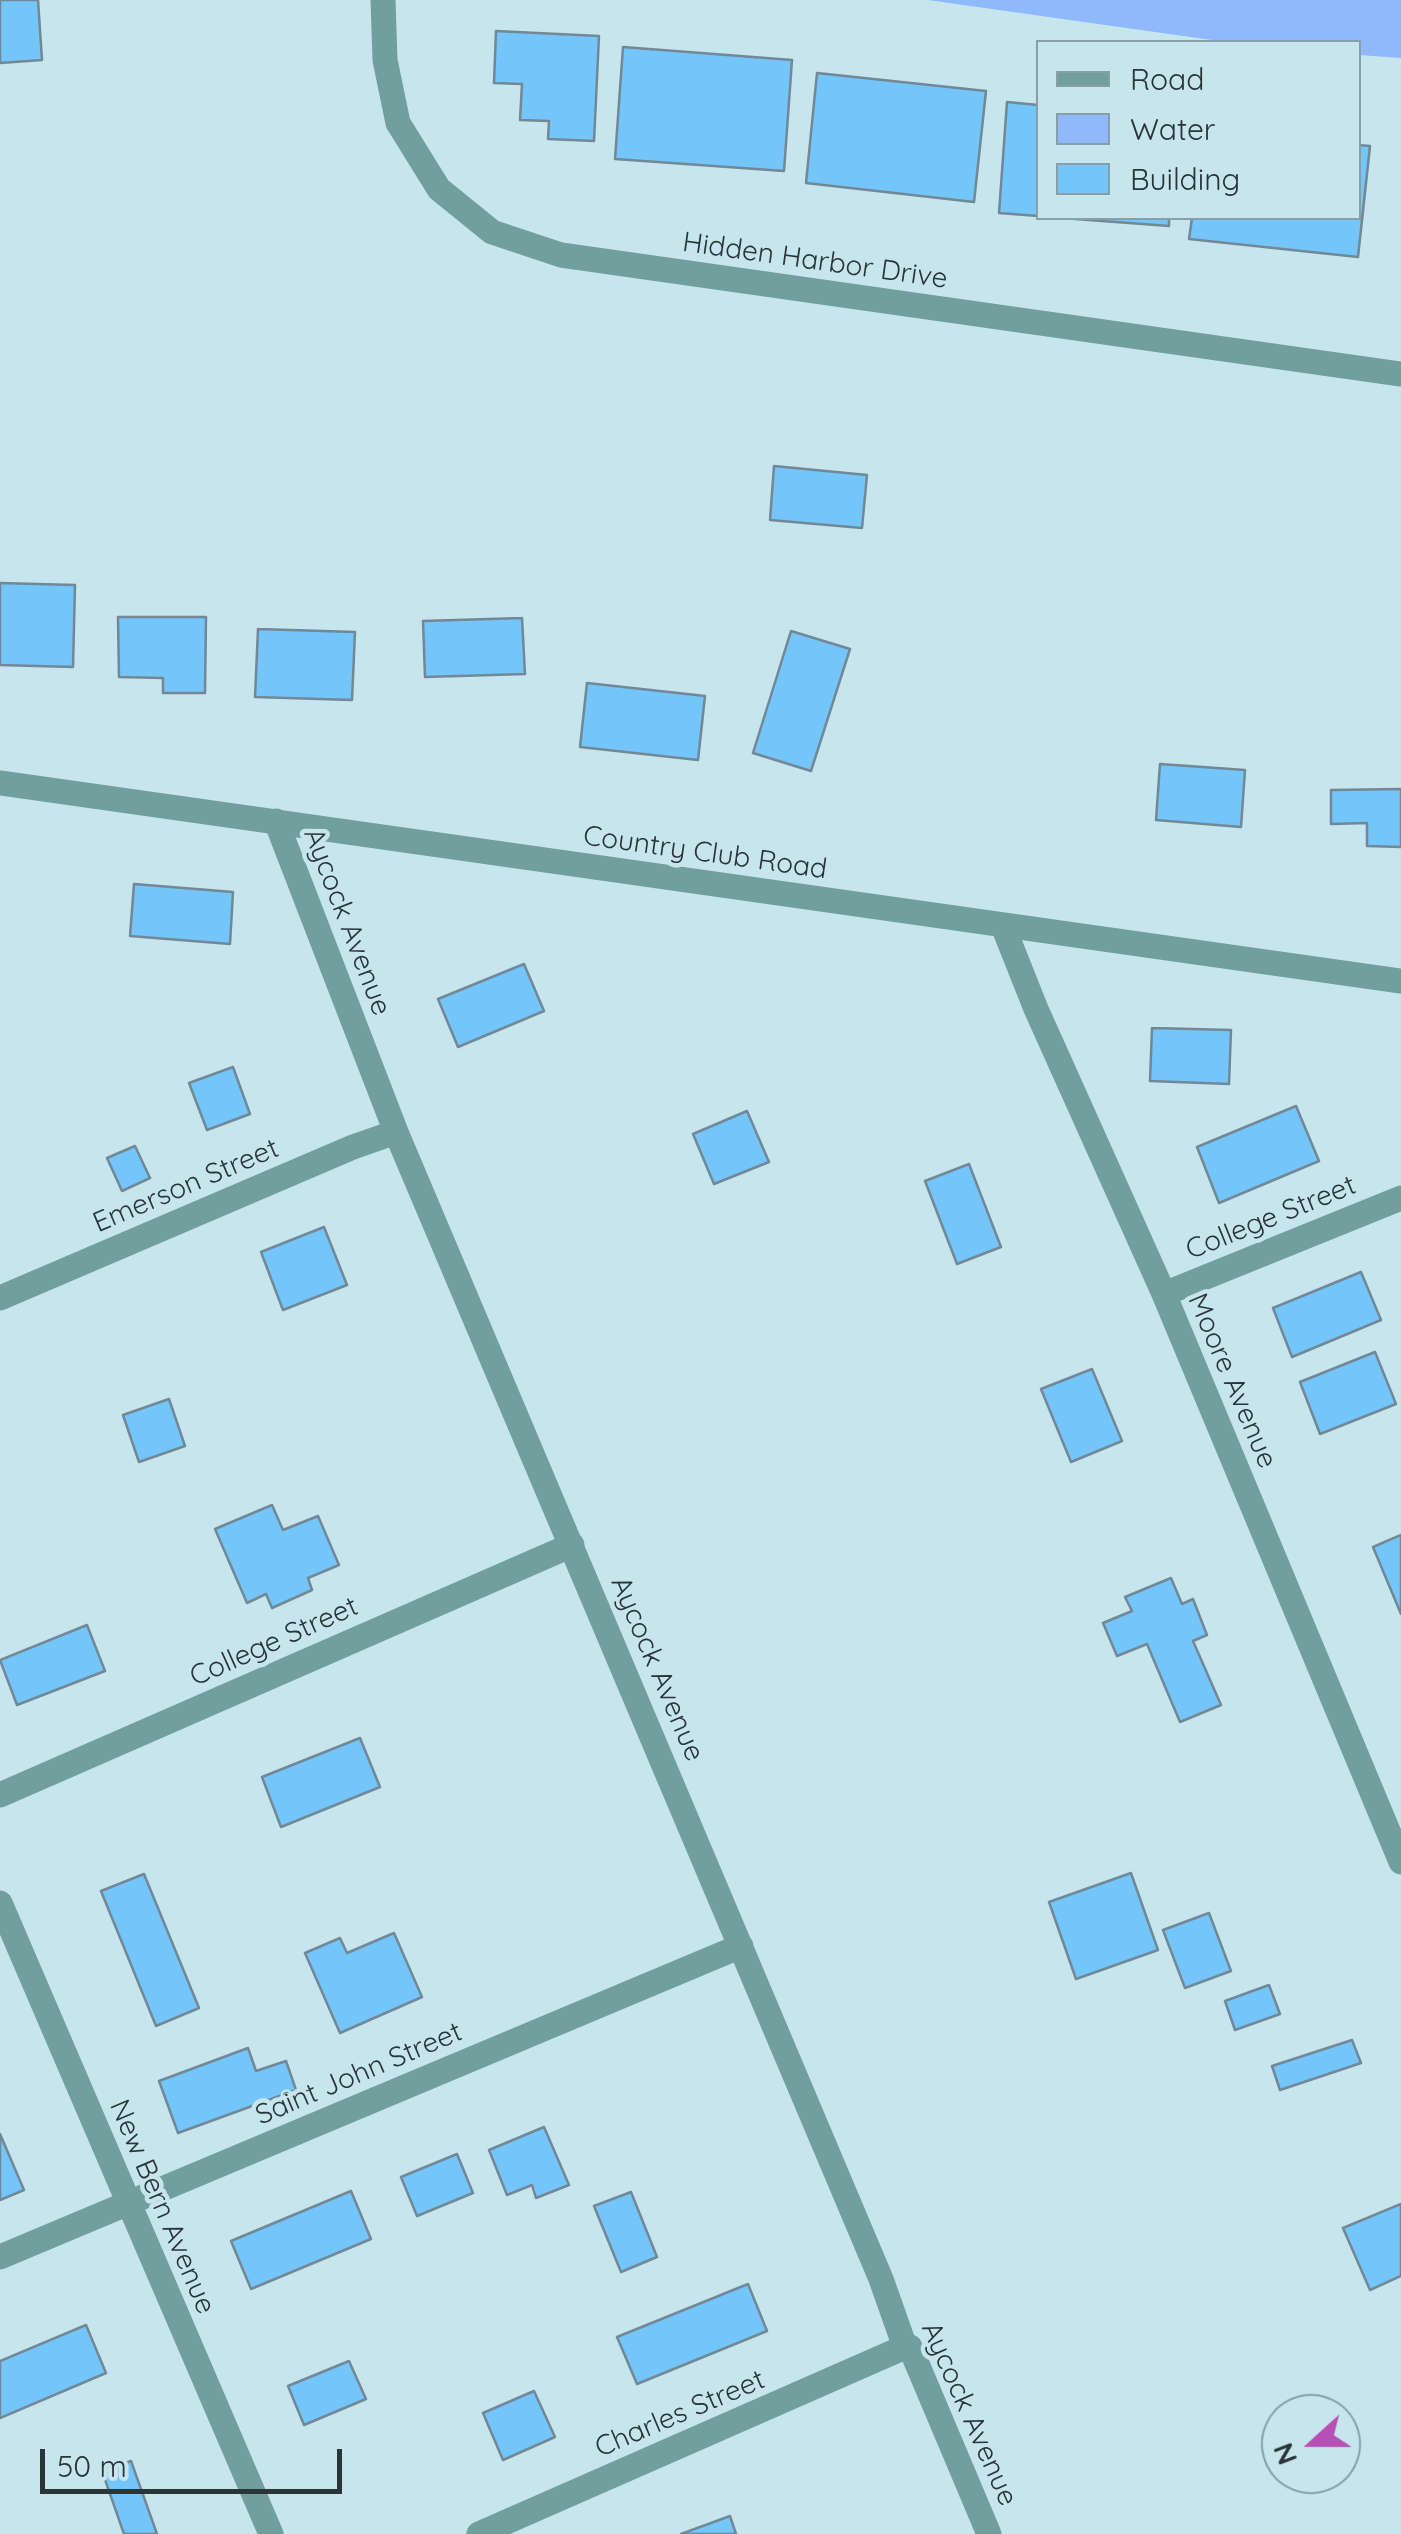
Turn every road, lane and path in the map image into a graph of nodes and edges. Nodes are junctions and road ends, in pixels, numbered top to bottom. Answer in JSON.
{"nodes":[{"id":1,"x":382,"y":0,"type":"edge"},
{"id":2,"x":1401,"y":374,"type":"edge"},
{"id":3,"x":0,"y":783,"type":"edge"},
{"id":4,"x":276,"y":822,"type":"junction"},
{"id":5,"x":1003,"y":926,"type":"junction"},
{"id":6,"x":1401,"y":981,"type":"edge"},
{"id":7,"x":396,"y":1132,"type":"junction"},
{"id":8,"x":1401,"y":1198,"type":"edge"},
{"id":9,"x":1164,"y":1294,"type":"junction"},
{"id":10,"x":0,"y":1298,"type":"edge"},
{"id":11,"x":572,"y":1545,"type":"junction"},
{"id":12,"x":0,"y":1795,"type":"edge"},
{"id":13,"x":1401,"y":1862,"type":"edge"},
{"id":14,"x":0,"y":1903,"type":"edge"},
{"id":15,"x":741,"y":1946,"type":"junction"},
{"id":16,"x":127,"y":2203,"type":"junction"},
{"id":17,"x":0,"y":2257,"type":"edge"},
{"id":18,"x":905,"y":2346,"type":"junction"},
{"id":19,"x":271,"y":2534,"type":"edge"},
{"id":20,"x":478,"y":2534,"type":"edge"},
{"id":21,"x":989,"y":2534,"type":"edge"}],
"edges":[{"from":1,"to":2,"type":"street","name":"Hidden Harbor Drive"},
{"from":3,"to":4,"type":"street","name":"Country Club Road"},
{"from":4,"to":5,"type":"street","name":"Country Club Road"},
{"from":4,"to":7,"type":"street","name":"Aycock Avenue"},
{"from":5,"to":6,"type":"street","name":"Country Club Road"},
{"from":5,"to":9,"type":"street","name":"Moore Avenue"},
{"from":7,"to":10,"type":"street","name":"Emerson Street"},
{"from":7,"to":11,"type":"street","name":"Aycock Avenue"},
{"from":8,"to":9,"type":"street","name":"College Street"},
{"from":9,"to":13,"type":"street","name":"Moore Avenue"},
{"from":11,"to":12,"type":"street","name":"College Street"},
{"from":11,"to":15,"type":"street","name":"Aycock Avenue"},
{"from":14,"to":16,"type":"street","name":"New Bern Avenue"},
{"from":15,"to":16,"type":"street","name":"Saint John Street"},
{"from":15,"to":18,"type":"street","name":"Aycock Avenue"},
{"from":16,"to":17,"type":"street","name":"Saint John Street"},
{"from":16,"to":19,"type":"street","name":"New Bern Avenue"},
{"from":18,"to":20,"type":"street","name":"Charles Street"},
{"from":18,"to":21,"type":"street","name":"Aycock Avenue"}]}
